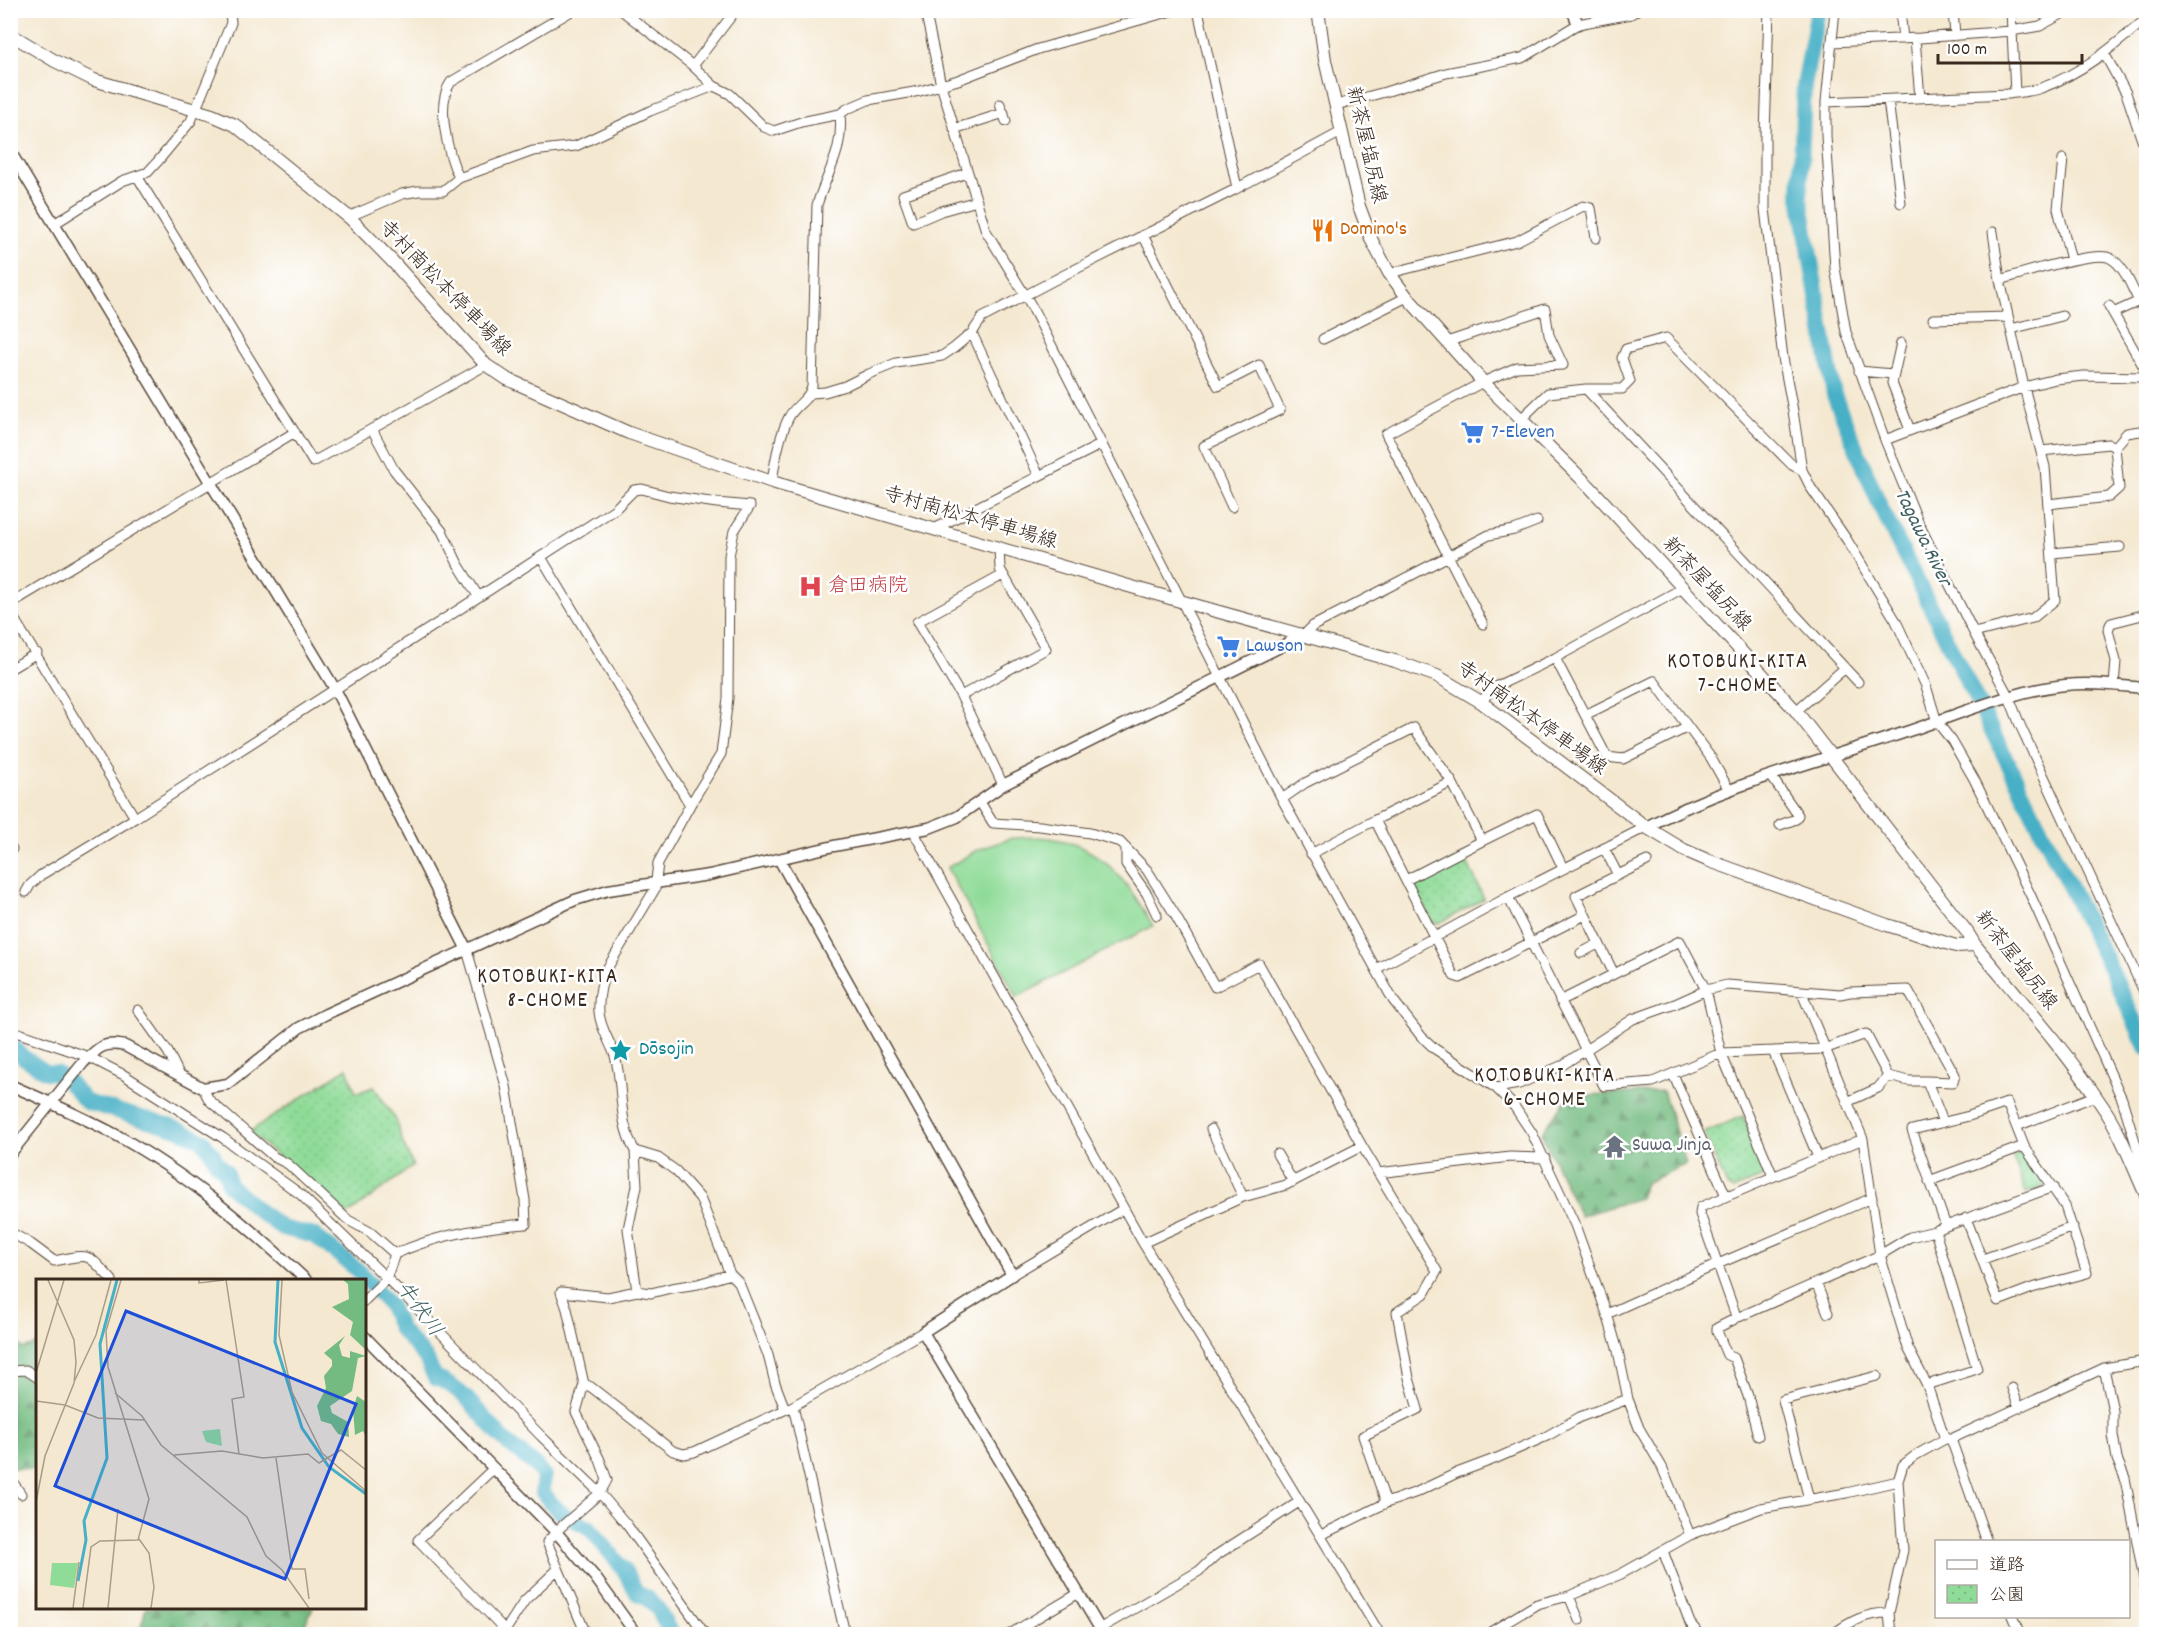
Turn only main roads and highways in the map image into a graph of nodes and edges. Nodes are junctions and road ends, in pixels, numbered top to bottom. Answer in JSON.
{"nodes":[{"id":1,"x":1318,"y":10,"type":"edge"},
{"id":2,"x":10,"y":34,"type":"edge"},
{"id":3,"x":1975,"y":945,"type":"junction"},
{"id":4,"x":2146,"y":1193,"type":"edge"}],
"edges":[{"from":1,"to":3,"type":"main road","name":"新茶屋塩尻線"},
{"from":2,"to":3,"type":"main road","name":"寺村南松本停車場線"},
{"from":3,"to":4,"type":"main road","name":"新茶屋塩尻線"}]}
